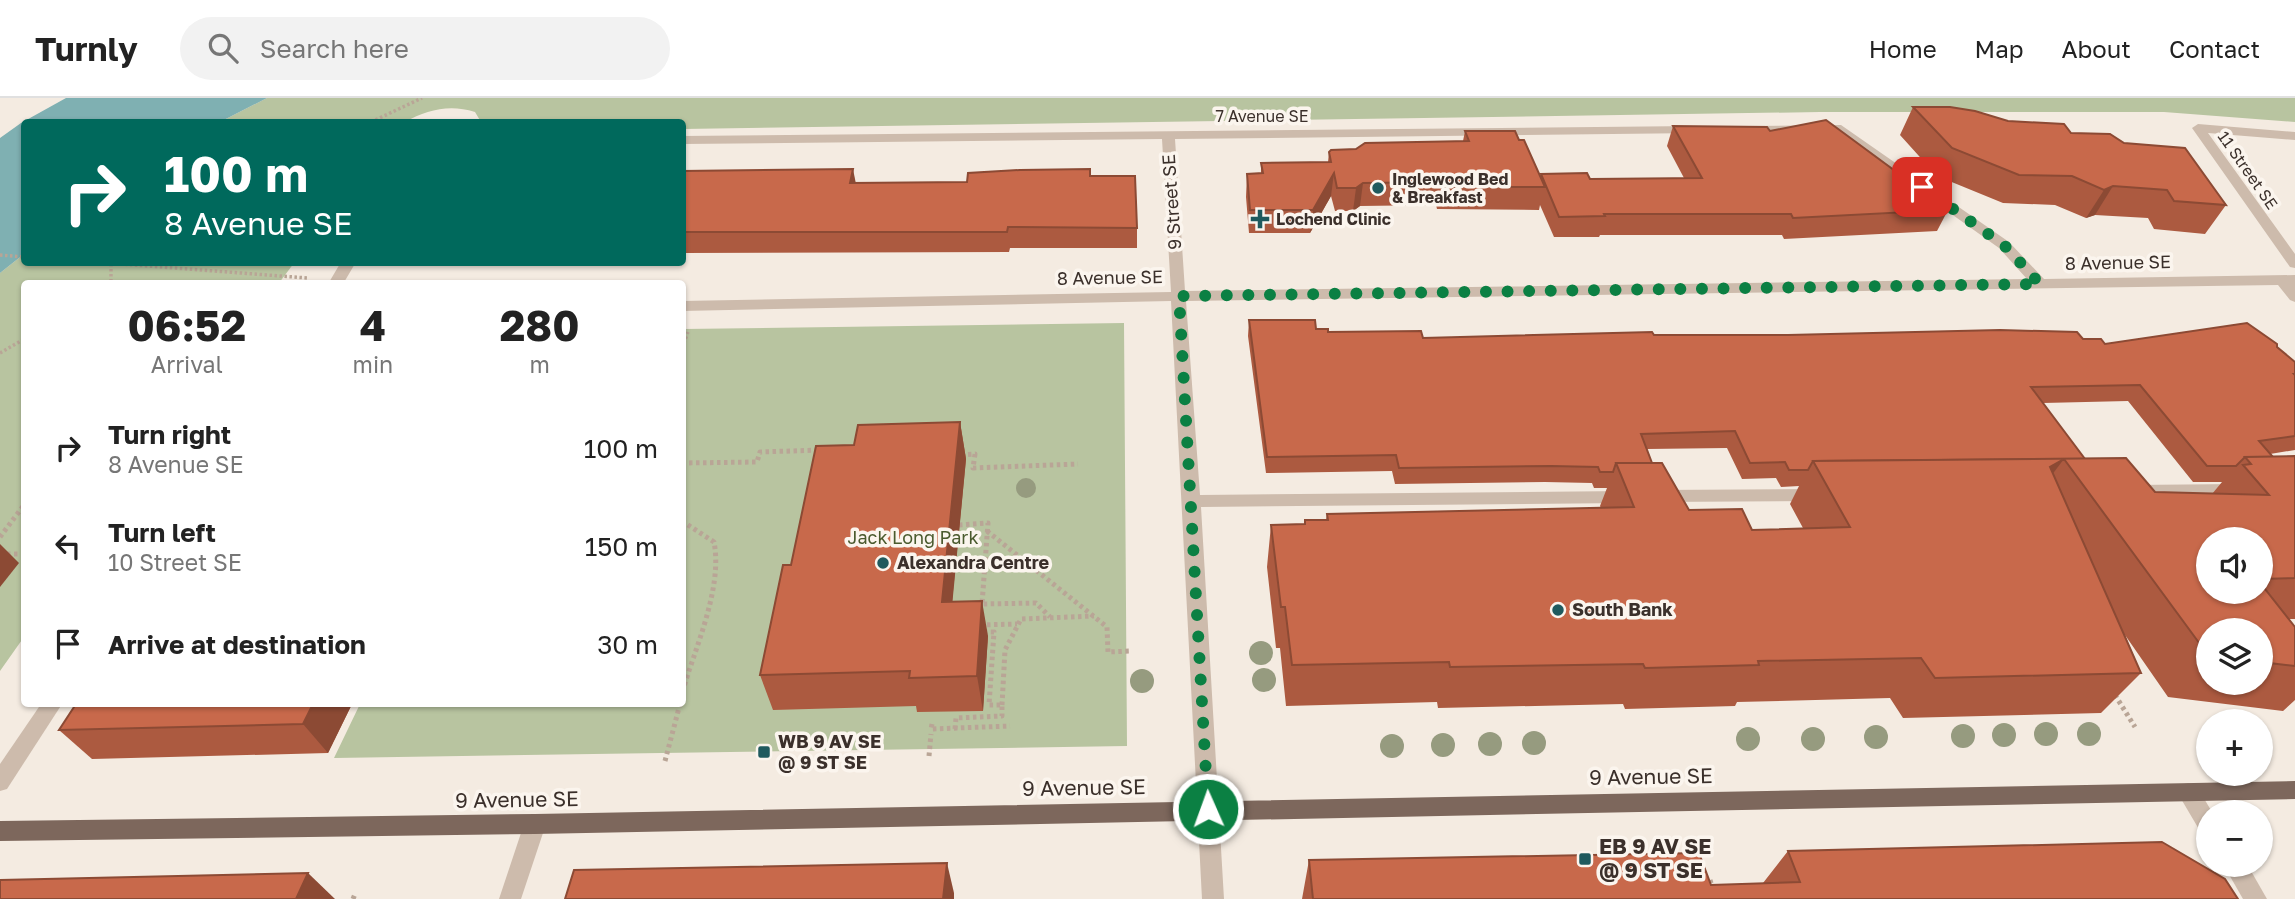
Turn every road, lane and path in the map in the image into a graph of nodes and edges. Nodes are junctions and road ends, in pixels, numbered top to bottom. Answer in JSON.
{"nodes":[{"id":1,"x":422,"y":98,"type":"edge"},
{"id":2,"x":377,"y":119,"type":"edge"},
{"id":3,"x":1704,"y":130,"type":"edge"},
{"id":4,"x":1731,"y":130,"type":"edge"},
{"id":5,"x":1168,"y":134,"type":"junction"},
{"id":6,"x":2295,"y":136,"type":"edge"},
{"id":7,"x":686,"y":140,"type":"edge"},
{"id":8,"x":0,"y":255,"type":"edge"},
{"id":9,"x":21,"y":257,"type":"edge"},
{"id":10,"x":2295,"y":264,"type":"edge"},
{"id":11,"x":152,"y":266,"type":"edge"},
{"id":12,"x":310,"y":278,"type":"dead end"},
{"id":13,"x":2288,"y":280,"type":"edge"},
{"id":14,"x":2040,"y":284,"type":"junction"},
{"id":15,"x":1179,"y":296,"type":"junction"},
{"id":16,"x":2295,"y":298,"type":"edge"},
{"id":17,"x":686,"y":306,"type":"edge"},
{"id":18,"x":21,"y":341,"type":"edge"},
{"id":19,"x":0,"y":353,"type":"edge"},
{"id":20,"x":824,"y":450,"type":"edge"},
{"id":21,"x":949,"y":455,"type":"edge"},
{"id":22,"x":686,"y":463,"type":"edge"},
{"id":23,"x":1078,"y":464,"type":"dead end"},
{"id":24,"x":965,"y":468,"type":"dead end"},
{"id":25,"x":973,"y":468,"type":"junction"},
{"id":26,"x":2255,"y":490,"type":"edge"},
{"id":27,"x":2120,"y":491,"type":"edge"},
{"id":28,"x":1840,"y":494,"type":"edge"},
{"id":29,"x":1192,"y":501,"type":"junction"},
{"id":30,"x":21,"y":509,"type":"edge"},
{"id":31,"x":686,"y":524,"type":"edge"},
{"id":32,"x":959,"y":525,"type":"dead end"},
{"id":33,"x":987,"y":531,"type":"junction"},
{"id":34,"x":0,"y":537,"type":"edge"},
{"id":35,"x":0,"y":554,"type":"edge"},
{"id":36,"x":21,"y":554,"type":"edge"},
{"id":37,"x":1094,"y":616,"type":"junction"},
{"id":38,"x":1050,"y":617,"type":"junction"},
{"id":39,"x":1017,"y":624,"type":"junction"},
{"id":40,"x":967,"y":625,"type":"edge"},
{"id":41,"x":971,"y":633,"type":"edge"},
{"id":42,"x":1132,"y":651,"type":"dead end"},
{"id":43,"x":686,"y":679,"type":"edge"},
{"id":44,"x":2109,"y":685,"type":"edge"},
{"id":45,"x":1002,"y":705,"type":"junction"},
{"id":46,"x":50,"y":707,"type":"edge"},
{"id":47,"x":679,"y":707,"type":"edge"},
{"id":48,"x":932,"y":724,"type":"dead end"},
{"id":49,"x":1010,"y":726,"type":"dead end"},
{"id":50,"x":2135,"y":727,"type":"dead end"},
{"id":51,"x":955,"y":729,"type":"junction"},
{"id":52,"x":932,"y":734,"type":"dead end"},
{"id":53,"x":929,"y":756,"type":"dead end"},
{"id":54,"x":665,"y":761,"type":"dead end"},
{"id":55,"x":0,"y":782,"type":"edge"},
{"id":56,"x":2295,"y":790,"type":"edge"},
{"id":57,"x":2188,"y":792,"type":"junction"},
{"id":58,"x":2196,"y":805,"type":"edge"},
{"id":59,"x":1208,"y":809,"type":"junction"},
{"id":60,"x":535,"y":824,"type":"junction"},
{"id":61,"x":0,"y":831,"type":"edge"},
{"id":62,"x":2242,"y":877,"type":"edge"},
{"id":63,"x":1710,"y":880,"type":"edge"},
{"id":64,"x":510,"y":899,"type":"edge"},
{"id":65,"x":1213,"y":899,"type":"edge"},
{"id":66,"x":1716,"y":899,"type":"edge"},
{"id":67,"x":2256,"y":899,"type":"edge"}],
"edges":[{"from":1,"to":2,"type":"path"},
{"from":3,"to":5,"type":"street","name":"7 Avenue SE"},
{"from":4,"to":14,"type":"street"},
{"from":5,"to":7,"type":"street","name":"7 Avenue SE"},
{"from":5,"to":15,"type":"street","name":"9 Street SE"},
{"from":6,"to":10,"type":"street","name":"11 Street SE"},
{"from":8,"to":9,"type":"path"},
{"from":11,"to":12,"type":"path"},
{"from":13,"to":14,"type":"street","name":"8 Avenue SE"},
{"from":13,"to":16,"type":"street"},
{"from":14,"to":15,"type":"street","name":"8 Avenue SE"},
{"from":15,"to":17,"type":"street","name":"8 Avenue SE"},
{"from":15,"to":29,"type":"street","name":"9 Street SE"},
{"from":18,"to":19,"type":"path"},
{"from":20,"to":22,"type":"path"},
{"from":21,"to":25,"type":"path"},
{"from":23,"to":25,"type":"path"},
{"from":24,"to":25,"type":"path"},
{"from":26,"to":27,"type":"street"},
{"from":28,"to":29,"type":"street"},
{"from":29,"to":59,"type":"street","name":"9 Street SE"},
{"from":30,"to":34,"type":"path"},
{"from":31,"to":43,"type":"path"},
{"from":32,"to":33,"type":"path"},
{"from":33,"to":37,"type":"path"},
{"from":33,"to":38,"type":"path"},
{"from":35,"to":36,"type":"path"},
{"from":37,"to":38,"type":"path"},
{"from":37,"to":42,"type":"path"},
{"from":38,"to":39,"type":"path"},
{"from":39,"to":40,"type":"path"},
{"from":39,"to":45,"type":"path"},
{"from":41,"to":45,"type":"path"},
{"from":44,"to":50,"type":"path"},
{"from":45,"to":51,"type":"path"},
{"from":46,"to":55,"type":"street"},
{"from":47,"to":54,"type":"path"},
{"from":48,"to":51,"type":"path"},
{"from":49,"to":51,"type":"path"},
{"from":52,"to":53,"type":"path"},
{"from":56,"to":57,"type":"main road","name":"9 Avenue SE"},
{"from":57,"to":58,"type":"street"},
{"from":57,"to":59,"type":"main road","name":"9 Avenue SE"},
{"from":59,"to":60,"type":"main road","name":"9 Avenue SE"},
{"from":59,"to":65,"type":"street","name":"9 Street SE"},
{"from":60,"to":61,"type":"main road","name":"9 Avenue SE"},
{"from":60,"to":64,"type":"street"},
{"from":62,"to":67,"type":"street"},
{"from":63,"to":66,"type":"path"}]}
